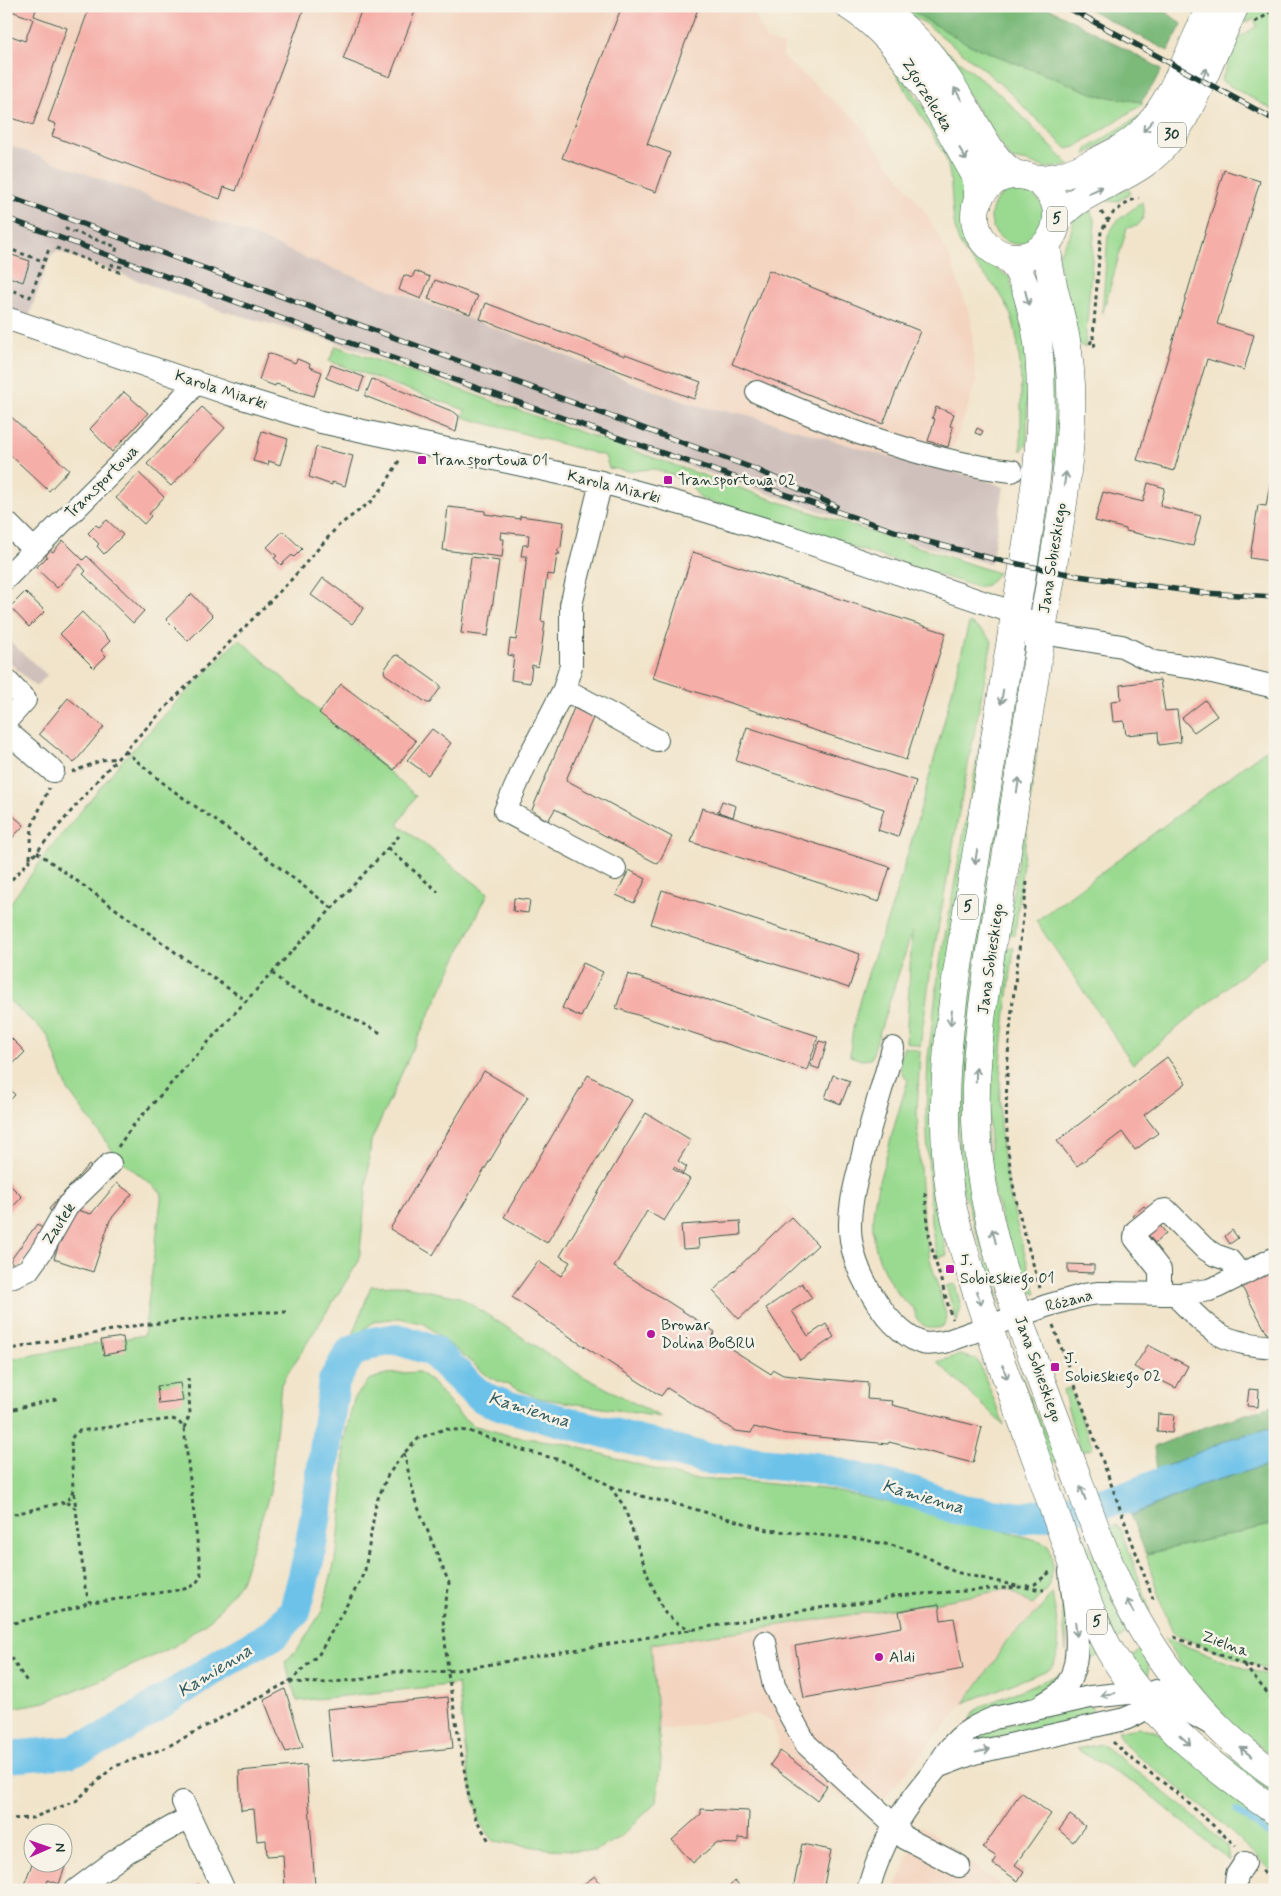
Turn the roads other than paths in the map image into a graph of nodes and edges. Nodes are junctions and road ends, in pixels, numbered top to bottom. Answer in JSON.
{"nodes":[{"id":1,"x":848,"y":6,"type":"edge"},
{"id":2,"x":872,"y":6,"type":"edge"},
{"id":3,"x":1211,"y":6,"type":"edge"},
{"id":4,"x":1245,"y":14,"type":"edge"},
{"id":5,"x":1026,"y":177,"type":"junction"},
{"id":6,"x":978,"y":202,"type":"junction"},
{"id":7,"x":1058,"y":218,"type":"junction"},
{"id":8,"x":1047,"y":244,"type":"junction"},
{"id":9,"x":1005,"y":256,"type":"junction"},
{"id":10,"x":6,"y":318,"type":"edge"},
{"id":11,"x":194,"y":381,"type":"junction"},
{"id":12,"x":757,"y":392,"type":"dead end"},
{"id":13,"x":1012,"y":471,"type":"dead end"},
{"id":14,"x":602,"y":482,"type":"junction"},
{"id":15,"x":6,"y":522,"type":"edge"},
{"id":16,"x":27,"y":543,"type":"dead end"},
{"id":17,"x":1053,"y":562,"type":"junction"},
{"id":18,"x":6,"y":578,"type":"edge"},
{"id":19,"x":1015,"y":613,"type":"junction"},
{"id":20,"x":1042,"y":633,"type":"junction"},
{"id":21,"x":1036,"y":667,"type":"junction"},
{"id":22,"x":6,"y":680,"type":"edge"},
{"id":23,"x":1275,"y":687,"type":"edge"},
{"id":24,"x":564,"y":689,"type":"junction"},
{"id":25,"x":6,"y":721,"type":"edge"},
{"id":26,"x":6,"y":732,"type":"edge"},
{"id":27,"x":657,"y":740,"type":"dead end"},
{"id":28,"x":53,"y":771,"type":"road end"},
{"id":29,"x":615,"y":868,"type":"dead end"},
{"id":30,"x":893,"y":1048,"type":"dead end"},
{"id":31,"x":110,"y":1164,"type":"road end"},
{"id":32,"x":1275,"y":1258,"type":"edge"},
{"id":33,"x":1241,"y":1276,"type":"junction"},
{"id":34,"x":6,"y":1279,"type":"edge"},
{"id":35,"x":1171,"y":1294,"type":"junction"},
{"id":36,"x":1019,"y":1316,"type":"junction"},
{"id":37,"x":988,"y":1326,"type":"junction"},
{"id":38,"x":1275,"y":1347,"type":"edge"},
{"id":39,"x":1065,"y":1542,"type":"junction"},
{"id":40,"x":1161,"y":1641,"type":"junction"},
{"id":41,"x":765,"y":1642,"type":"dead end"},
{"id":42,"x":1149,"y":1697,"type":"junction"},
{"id":43,"x":1032,"y":1709,"type":"junction"},
{"id":44,"x":1218,"y":1729,"type":"junction"},
{"id":45,"x":937,"y":1767,"type":"junction"},
{"id":46,"x":1275,"y":1774,"type":"edge"},
{"id":47,"x":1275,"y":1811,"type":"edge"},
{"id":48,"x":894,"y":1825,"type":"junction"},
{"id":49,"x":1247,"y":1860,"type":"road end"},
{"id":50,"x":959,"y":1866,"type":"dead end"},
{"id":51,"x":76,"y":1890,"type":"edge"},
{"id":52,"x":224,"y":1890,"type":"edge"},
{"id":53,"x":868,"y":1890,"type":"edge"},
{"id":54,"x":1235,"y":1890,"type":"edge"}],
"edges":[{"from":1,"to":6,"type":"main road","name":"Zgorzelecka","number":"5","one_way":true},
{"from":5,"to":2,"type":"main road","name":"Zgorzelecka","number":"5","one_way":true},
{"from":3,"to":5,"type":"main road","number":"30","one_way":true},
{"from":7,"to":4,"type":"main road","number":"30","one_way":true},
{"from":5,"to":6,"type":"main road"},
{"from":5,"to":7,"type":"main road","number":"5"},
{"from":6,"to":9,"type":"main road","number":"5"},
{"from":7,"to":8,"type":"main road","number":"5"},
{"from":8,"to":9,"type":"main road","number":"5"},
{"from":17,"to":8,"type":"main road","name":"Jana Sobieskiego","number":"5","one_way":true},
{"from":9,"to":19,"type":"main road","name":"Jana Sobieskiego","number":"5","one_way":true},
{"from":10,"to":11,"type":"street","name":"Karola Miarki"},
{"from":11,"to":14,"type":"street","name":"Karola Miarki"},
{"from":11,"to":18,"type":"street","name":"Transportowa"},
{"from":12,"to":13,"type":"street"},
{"from":14,"to":19,"type":"street","name":"Karola Miarki"},
{"from":14,"to":24,"type":"street"},
{"from":15,"to":16,"type":"street"},
{"from":17,"to":19,"type":"street"},
{"from":17,"to":20,"type":"main road","name":"Jana Sobieskiego","number":"5"},
{"from":19,"to":21,"type":"street","name":"Karola Miarki"},
{"from":19,"to":37,"type":"main road","name":"Jana Sobieskiego","number":"5","one_way":true},
{"from":20,"to":21,"type":"main road","name":"Jana Sobieskiego","number":"5"},
{"from":20,"to":23,"type":"street"},
{"from":36,"to":21,"type":"main road","name":"Jana Sobieskiego","number":"5","one_way":true},
{"from":22,"to":25,"type":"street"},
{"from":24,"to":27,"type":"street"},
{"from":24,"to":29,"type":"street"},
{"from":26,"to":28,"type":"street"},
{"from":30,"to":37,"type":"street","name":"Różana"},
{"from":31,"to":34,"type":"street","name":"Zaułek"},
{"from":32,"to":33,"type":"street","name":"Różana"},
{"from":33,"to":35,"type":"street","name":"Różana"},
{"from":33,"to":35,"type":"street"},
{"from":35,"to":36,"type":"street","name":"Różana"},
{"from":35,"to":38,"type":"street"},
{"from":36,"to":37,"type":"street","name":"Różana"},
{"from":40,"to":36,"type":"main road","name":"Jana Sobieskiego","number":"5","one_way":true},
{"from":37,"to":39,"type":"main road","name":"Jana Sobieskiego","number":"5","one_way":true},
{"from":39,"to":42,"type":"main road","name":"Jana Sobieskiego","number":"5"},
{"from":39,"to":43,"type":"street","name":"Jana Sobieskiego","one_way":true},
{"from":40,"to":42,"type":"street"},
{"from":40,"to":44,"type":"main road","number":"5"},
{"from":41,"to":48,"type":"street"},
{"from":42,"to":43,"type":"street","name":"Jana Sobieskiego","one_way":true},
{"from":42,"to":44,"type":"street"},
{"from":45,"to":42,"type":"street","name":"Jana Sobieskiego","one_way":true},
{"from":42,"to":47,"type":"main road","number":"5","one_way":true},
{"from":43,"to":45,"type":"street","name":"Jana Sobieskiego"},
{"from":46,"to":44,"type":"main road","number":"5","one_way":true},
{"from":45,"to":48,"type":"street","name":"Jana Sobieskiego"},
{"from":48,"to":50,"type":"street"},
{"from":48,"to":53,"type":"street","name":"Jana Sobieskiego"},
{"from":49,"to":54,"type":"street"},
{"from":51,"to":52,"type":"street"}]}
